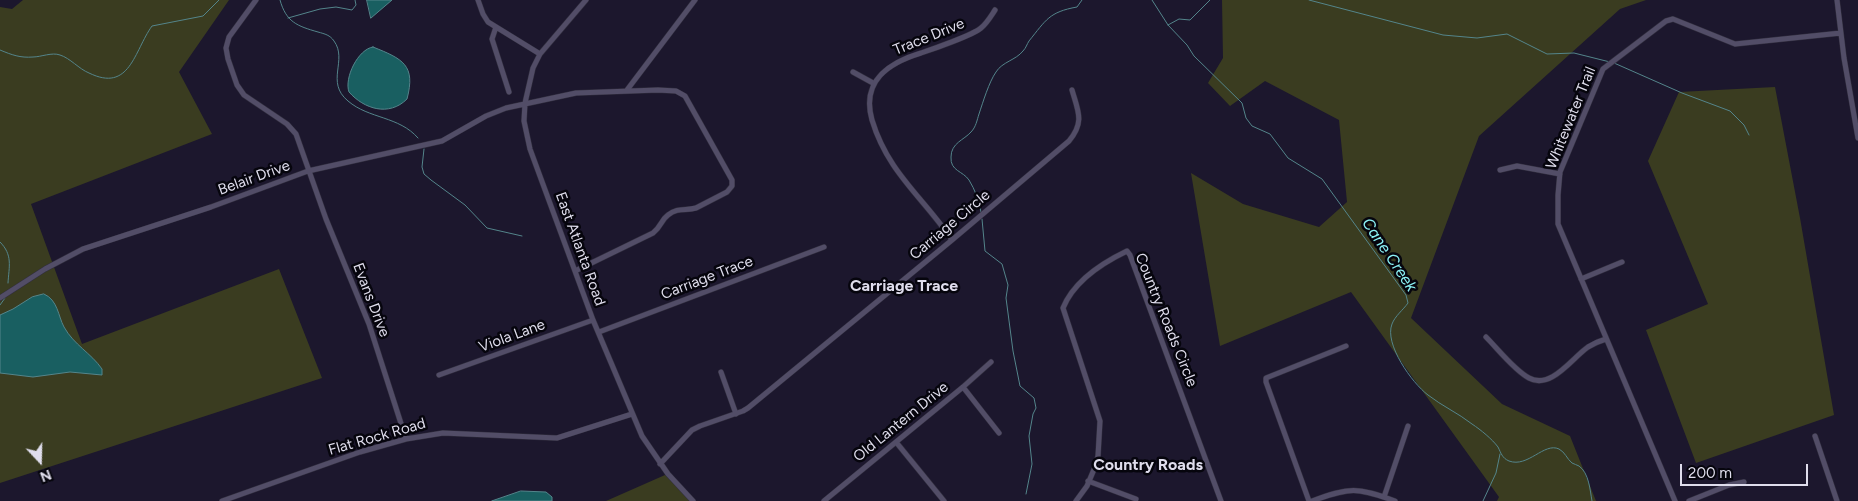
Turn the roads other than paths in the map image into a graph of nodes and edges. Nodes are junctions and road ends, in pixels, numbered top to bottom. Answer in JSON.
{"nodes":[{"id":1,"x":256,"y":0,"type":"edge"},
{"id":2,"x":478,"y":0,"type":"edge"},
{"id":3,"x":586,"y":0,"type":"edge"},
{"id":4,"x":695,"y":0,"type":"edge"},
{"id":5,"x":1837,"y":0,"type":"edge"},
{"id":6,"x":995,"y":10,"type":"dead end"},
{"id":7,"x":496,"y":27,"type":"junction"},
{"id":8,"x":1841,"y":32,"type":"junction"},
{"id":9,"x":540,"y":54,"type":"junction"},
{"id":10,"x":853,"y":72,"type":"dead end"},
{"id":11,"x":873,"y":83,"type":"junction"},
{"id":12,"x":628,"y":90,"type":"junction"},
{"id":13,"x":1072,"y":90,"type":"dead end"},
{"id":14,"x":509,"y":92,"type":"dead end"},
{"id":15,"x":525,"y":103,"type":"junction"},
{"id":16,"x":1858,"y":138,"type":"edge"},
{"id":17,"x":1500,"y":170,"type":"dead end"},
{"id":18,"x":308,"y":171,"type":"junction"},
{"id":19,"x":1560,"y":174,"type":"junction"},
{"id":20,"x":952,"y":240,"type":"junction"},
{"id":21,"x":824,"y":247,"type":"dead end"},
{"id":22,"x":1622,"y":262,"type":"dead end"},
{"id":23,"x":575,"y":271,"type":"junction"},
{"id":24,"x":1581,"y":279,"type":"junction"},
{"id":25,"x":0,"y":298,"type":"edge"},
{"id":26,"x":593,"y":320,"type":"junction"},
{"id":27,"x":599,"y":332,"type":"junction"},
{"id":28,"x":1486,"y":337,"type":"dead end"},
{"id":29,"x":1606,"y":339,"type":"junction"},
{"id":30,"x":1346,"y":346,"type":"dead end"},
{"id":31,"x":992,"y":362,"type":"dead end"},
{"id":32,"x":721,"y":372,"type":"dead end"},
{"id":33,"x":439,"y":375,"type":"dead end"},
{"id":34,"x":963,"y":387,"type":"junction"},
{"id":35,"x":632,"y":414,"type":"junction"},
{"id":36,"x":736,"y":414,"type":"junction"},
{"id":37,"x":1408,"y":426,"type":"dead end"},
{"id":38,"x":999,"y":433,"type":"dead end"},
{"id":39,"x":1815,"y":436,"type":"dead end"},
{"id":40,"x":406,"y":439,"type":"junction"},
{"id":41,"x":896,"y":442,"type":"junction"},
{"id":42,"x":660,"y":464,"type":"junction"},
{"id":43,"x":1088,"y":481,"type":"junction"},
{"id":44,"x":1744,"y":482,"type":"dead end"},
{"id":45,"x":1384,"y":497,"type":"junction"},
{"id":46,"x":1136,"y":499,"type":"dead end"},
{"id":47,"x":222,"y":501,"type":"edge"},
{"id":48,"x":693,"y":501,"type":"edge"},
{"id":49,"x":824,"y":501,"type":"edge"},
{"id":50,"x":944,"y":501,"type":"edge"},
{"id":51,"x":1076,"y":501,"type":"edge"},
{"id":52,"x":1222,"y":501,"type":"edge"},
{"id":53,"x":1311,"y":501,"type":"edge"},
{"id":54,"x":1395,"y":501,"type":"edge"},
{"id":55,"x":1674,"y":501,"type":"edge"},
{"id":56,"x":1689,"y":501,"type":"edge"},
{"id":57,"x":1837,"y":501,"type":"edge"}],
"edges":[{"from":1,"to":18,"type":"street","name":"Evans Drive"},
{"from":2,"to":7,"type":"street"},
{"from":3,"to":9,"type":"street","name":"East Atlanta Road"},
{"from":4,"to":12,"type":"street"},
{"from":5,"to":8,"type":"street"},
{"from":6,"to":11,"type":"street","name":"Trace Drive"},
{"from":7,"to":9,"type":"street"},
{"from":7,"to":14,"type":"street"},
{"from":8,"to":16,"type":"street"},
{"from":8,"to":19,"type":"street","name":"Whitewater Trail"},
{"from":9,"to":15,"type":"street","name":"East Atlanta Road"},
{"from":10,"to":11,"type":"street"},
{"from":11,"to":20,"type":"street"},
{"from":12,"to":15,"type":"street","name":"Belair Drive"},
{"from":12,"to":23,"type":"street","name":"Belair Drive"},
{"from":13,"to":20,"type":"street","name":"Carriage Circle"},
{"from":15,"to":18,"type":"street","name":"Belair Drive"},
{"from":15,"to":23,"type":"street","name":"East Atlanta Road"},
{"from":17,"to":19,"type":"street"},
{"from":18,"to":25,"type":"street","name":"Belair Drive"},
{"from":18,"to":40,"type":"street","name":"Evans Drive"},
{"from":19,"to":24,"type":"street","name":"Whitewater Trail"},
{"from":20,"to":36,"type":"street","name":"Carriage Circle"},
{"from":21,"to":27,"type":"street","name":"Carriage Trace"},
{"from":22,"to":24,"type":"street"},
{"from":23,"to":26,"type":"street","name":"East Atlanta Road"},
{"from":24,"to":29,"type":"street","name":"Whitewater Trail"},
{"from":26,"to":27,"type":"street","name":"East Atlanta Road"},
{"from":26,"to":33,"type":"street","name":"Viola Lane"},
{"from":27,"to":35,"type":"street","name":"East Atlanta Road"},
{"from":28,"to":29,"type":"street"},
{"from":29,"to":55,"type":"street","name":"Whitewater Trail"},
{"from":30,"to":53,"type":"street"},
{"from":31,"to":34,"type":"street","name":"Old Lantern Drive"},
{"from":32,"to":36,"type":"street"},
{"from":34,"to":38,"type":"street"},
{"from":34,"to":41,"type":"street","name":"Old Lantern Drive"},
{"from":35,"to":40,"type":"street","name":"Flat Rock Road"},
{"from":35,"to":42,"type":"street","name":"East Atlanta Road"},
{"from":36,"to":42,"type":"street","name":"Carriage Circle"},
{"from":37,"to":45,"type":"street"},
{"from":39,"to":57,"type":"street"},
{"from":40,"to":47,"type":"street","name":"Flat Rock Road"},
{"from":41,"to":49,"type":"street","name":"Old Lantern Drive"},
{"from":41,"to":50,"type":"street"},
{"from":42,"to":48,"type":"street","name":"East Atlanta Road"},
{"from":43,"to":46,"type":"street"},
{"from":43,"to":51,"type":"street","name":"Country Roads Circle"},
{"from":43,"to":52,"type":"street","name":"Country Roads Circle"},
{"from":44,"to":56,"type":"street"},
{"from":45,"to":53,"type":"street"},
{"from":45,"to":54,"type":"street"}]}
